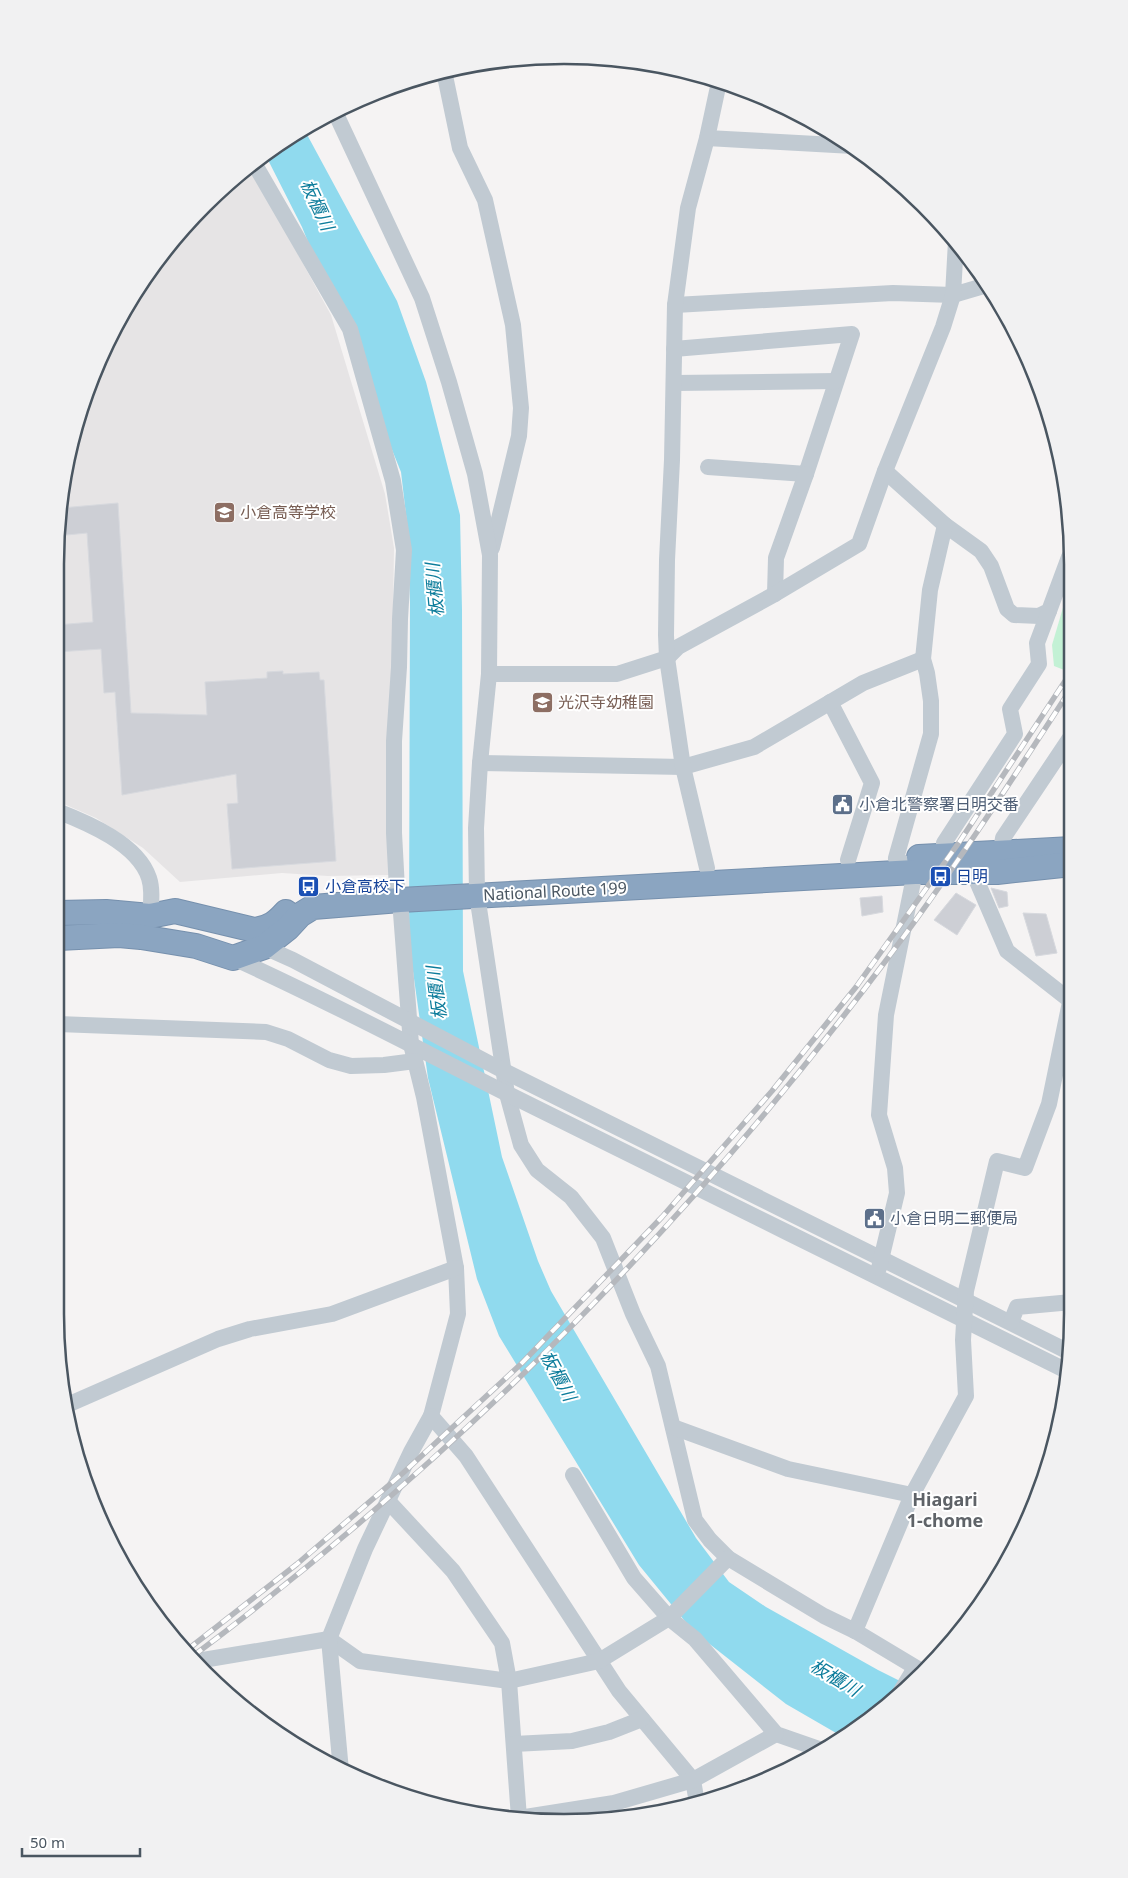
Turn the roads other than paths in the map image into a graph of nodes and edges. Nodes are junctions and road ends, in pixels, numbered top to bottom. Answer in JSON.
{"nodes":[{"id":1,"x":446,"y":78,"type":"edge"},
{"id":2,"x":717,"y":88,"type":"edge"},
{"id":3,"x":338,"y":118,"type":"edge"},
{"id":4,"x":707,"y":138,"type":"junction"},
{"id":5,"x":826,"y":138,"type":"edge"},
{"id":6,"x":257,"y":169,"type":"edge"},
{"id":7,"x":955,"y":252,"type":"edge"},
{"id":8,"x":981,"y":287,"type":"edge"},
{"id":9,"x":953,"y":295,"type":"junction"},
{"id":10,"x":675,"y":305,"type":"junction"},
{"id":11,"x":674,"y":349,"type":"junction"},
{"id":12,"x":836,"y":381,"type":"junction"},
{"id":13,"x":674,"y":382,"type":"junction"},
{"id":14,"x":708,"y":467,"type":"dead end"},
{"id":15,"x":885,"y":471,"type":"junction"},
{"id":16,"x":806,"y":474,"type":"junction"},
{"id":17,"x":945,"y":525,"type":"junction"},
{"id":18,"x":490,"y":555,"type":"junction"},
{"id":19,"x":1064,"y":571,"type":"edge"},
{"id":20,"x":775,"y":594,"type":"junction"},
{"id":21,"x":1050,"y":611,"type":"junction"},
{"id":22,"x":667,"y":658,"type":"junction"},
{"id":23,"x":923,"y":659,"type":"junction"},
{"id":24,"x":489,"y":674,"type":"junction"},
{"id":25,"x":830,"y":702,"type":"junction"},
{"id":26,"x":1064,"y":747,"type":"edge"},
{"id":27,"x":480,"y":763,"type":"junction"},
{"id":28,"x":683,"y":767,"type":"junction"},
{"id":29,"x":64,"y":814,"type":"edge"},
{"id":30,"x":944,"y":843,"type":"dead end"},
{"id":31,"x":1064,"y":850,"type":"edge"},
{"id":32,"x":848,"y":860,"type":"junction"},
{"id":33,"x":999,"y":862,"type":"junction"},
{"id":34,"x":1064,"y":864,"type":"edge"},
{"id":35,"x":906,"y":865,"type":"junction"},
{"id":36,"x":707,"y":868,"type":"junction"},
{"id":37,"x":974,"y":872,"type":"junction"},
{"id":38,"x":473,"y":890,"type":"junction"},
{"id":39,"x":402,"y":894,"type":"junction"},
{"id":40,"x":64,"y":913,"type":"edge"},
{"id":41,"x":150,"y":916,"type":"junction"},
{"id":42,"x":282,"y":926,"type":"junction"},
{"id":43,"x":64,"y":938,"type":"edge"},
{"id":44,"x":264,"y":947,"type":"junction"},
{"id":45,"x":233,"y":958,"type":"junction"},
{"id":46,"x":293,"y":960,"type":"junction"},
{"id":47,"x":283,"y":980,"type":"junction"},
{"id":48,"x":1064,"y":996,"type":"edge"},
{"id":49,"x":413,"y":1023,"type":"junction"},
{"id":50,"x":64,"y":1024,"type":"edge"},
{"id":51,"x":1064,"y":1033,"type":"edge"},
{"id":52,"x":415,"y":1051,"type":"junction"},
{"id":53,"x":496,"y":1067,"type":"junction"},
{"id":54,"x":507,"y":1094,"type":"junction"},
{"id":55,"x":881,"y":1259,"type":"junction"},
{"id":56,"x":456,"y":1268,"type":"junction"},
{"id":57,"x":877,"y":1276,"type":"junction"},
{"id":58,"x":965,"y":1300,"type":"junction"},
{"id":59,"x":1064,"y":1303,"type":"edge"},
{"id":60,"x":965,"y":1320,"type":"junction"},
{"id":61,"x":1011,"y":1322,"type":"junction"},
{"id":62,"x":1063,"y":1349,"type":"edge"},
{"id":63,"x":1061,"y":1368,"type":"edge"},
{"id":64,"x":72,"y":1403,"type":"edge"},
{"id":65,"x":431,"y":1416,"type":"junction"},
{"id":66,"x":673,"y":1427,"type":"junction"},
{"id":67,"x":572,"y":1476,"type":"dead end"},
{"id":68,"x":912,"y":1495,"type":"junction"},
{"id":69,"x":388,"y":1501,"type":"junction"},
{"id":70,"x":723,"y":1563,"type":"junction"},
{"id":71,"x":670,"y":1616,"type":"junction"},
{"id":72,"x":855,"y":1631,"type":"junction"},
{"id":73,"x":329,"y":1639,"type":"junction"},
{"id":74,"x":204,"y":1661,"type":"edge"},
{"id":75,"x":599,"y":1661,"type":"junction"},
{"id":76,"x":913,"y":1672,"type":"edge"},
{"id":77,"x":509,"y":1681,"type":"junction"},
{"id":78,"x":642,"y":1720,"type":"junction"},
{"id":79,"x":776,"y":1734,"type":"junction"},
{"id":80,"x":514,"y":1744,"type":"junction"},
{"id":81,"x":814,"y":1747,"type":"edge"},
{"id":82,"x":340,"y":1761,"type":"edge"},
{"id":83,"x":692,"y":1780,"type":"junction"},
{"id":84,"x":696,"y":1796,"type":"edge"},
{"id":85,"x":519,"y":1812,"type":"edge"},
{"id":86,"x":548,"y":1814,"type":"edge"}],
"edges":[{"from":1,"to":18,"type":"street"},
{"from":2,"to":4,"type":"street"},
{"from":3,"to":18,"type":"street"},
{"from":4,"to":5,"type":"street"},
{"from":4,"to":10,"type":"street"},
{"from":6,"to":39,"type":"street"},
{"from":7,"to":9,"type":"street"},
{"from":8,"to":9,"type":"street"},
{"from":9,"to":10,"type":"street"},
{"from":9,"to":15,"type":"street"},
{"from":10,"to":11,"type":"street"},
{"from":11,"to":12,"type":"street"},
{"from":11,"to":13,"type":"street"},
{"from":12,"to":13,"type":"street"},
{"from":12,"to":16,"type":"street"},
{"from":13,"to":22,"type":"street"},
{"from":14,"to":16,"type":"street"},
{"from":15,"to":17,"type":"street"},
{"from":15,"to":20,"type":"street"},
{"from":16,"to":20,"type":"street"},
{"from":17,"to":21,"type":"street"},
{"from":17,"to":23,"type":"street"},
{"from":18,"to":24,"type":"street"},
{"from":19,"to":21,"type":"street"},
{"from":20,"to":22,"type":"street"},
{"from":21,"to":30,"type":"street"},
{"from":22,"to":24,"type":"street"},
{"from":22,"to":28,"type":"street"},
{"from":23,"to":25,"type":"street"},
{"from":23,"to":35,"type":"street"},
{"from":24,"to":27,"type":"street"},
{"from":25,"to":28,"type":"street"},
{"from":25,"to":32,"type":"street"},
{"from":26,"to":33,"type":"street"},
{"from":27,"to":28,"type":"street"},
{"from":27,"to":38,"type":"street"},
{"from":28,"to":36,"type":"street"},
{"from":29,"to":41,"type":"street"},
{"from":31,"to":33,"type":"highway","name":"National Route 199"},
{"from":32,"to":35,"type":"highway","name":"National Route 199"},
{"from":32,"to":36,"type":"highway","name":"National Route 199"},
{"from":33,"to":34,"type":"highway","name":"National Route 199"},
{"from":33,"to":35,"type":"highway","name":"National Route 199"},
{"from":33,"to":37,"type":"highway","name":"National Route 199"},
{"from":35,"to":37,"type":"highway","name":"National Route 199"},
{"from":35,"to":38,"type":"highway","name":"National Route 199"},
{"from":35,"to":55,"type":"street"},
{"from":36,"to":38,"type":"highway","name":"National Route 199"},
{"from":37,"to":48,"type":"street"},
{"from":38,"to":39,"type":"highway","name":"National Route 199"},
{"from":38,"to":53,"type":"street"},
{"from":39,"to":42,"type":"highway","name":"National Route 199"},
{"from":39,"to":49,"type":"street"},
{"from":40,"to":41,"type":"highway","name":"National Route 199"},
{"from":41,"to":42,"type":"highway","name":"National Route 199"},
{"from":41,"to":44,"type":"highway"},
{"from":42,"to":44,"type":"highway","name":"National Route 199"},
{"from":42,"to":46,"type":"street"},
{"from":43,"to":45,"type":"highway"},
{"from":44,"to":45,"type":"highway","name":"National Route 199"},
{"from":44,"to":46,"type":"street"},
{"from":44,"to":47,"type":"street"},
{"from":45,"to":47,"type":"street"},
{"from":46,"to":49,"type":"street"},
{"from":47,"to":52,"type":"street"},
{"from":49,"to":52,"type":"street"},
{"from":49,"to":53,"type":"street"},
{"from":50,"to":52,"type":"street"},
{"from":51,"to":58,"type":"street"},
{"from":52,"to":54,"type":"street"},
{"from":52,"to":56,"type":"street"},
{"from":53,"to":54,"type":"street"},
{"from":53,"to":55,"type":"street"},
{"from":54,"to":57,"type":"street"},
{"from":54,"to":66,"type":"street"},
{"from":55,"to":57,"type":"street"},
{"from":55,"to":58,"type":"street"},
{"from":56,"to":64,"type":"street"},
{"from":56,"to":65,"type":"street"},
{"from":57,"to":60,"type":"street"},
{"from":58,"to":60,"type":"street"},
{"from":58,"to":61,"type":"street"},
{"from":59,"to":61,"type":"street"},
{"from":60,"to":63,"type":"street"},
{"from":60,"to":68,"type":"street"},
{"from":61,"to":62,"type":"street"},
{"from":65,"to":69,"type":"street"},
{"from":65,"to":75,"type":"street"},
{"from":66,"to":68,"type":"street"},
{"from":66,"to":70,"type":"street"},
{"from":67,"to":71,"type":"street"},
{"from":68,"to":72,"type":"street"},
{"from":69,"to":73,"type":"street"},
{"from":69,"to":77,"type":"street"},
{"from":70,"to":71,"type":"street"},
{"from":70,"to":72,"type":"street"},
{"from":71,"to":75,"type":"street"},
{"from":71,"to":79,"type":"street"},
{"from":72,"to":76,"type":"street"},
{"from":73,"to":74,"type":"street"},
{"from":73,"to":77,"type":"street"},
{"from":73,"to":82,"type":"street"},
{"from":75,"to":77,"type":"street"},
{"from":75,"to":78,"type":"street"},
{"from":77,"to":80,"type":"street"},
{"from":78,"to":80,"type":"street"},
{"from":78,"to":83,"type":"street"},
{"from":79,"to":81,"type":"street"},
{"from":79,"to":83,"type":"street"},
{"from":80,"to":85,"type":"street"},
{"from":83,"to":84,"type":"street"},
{"from":83,"to":86,"type":"street"}]}
